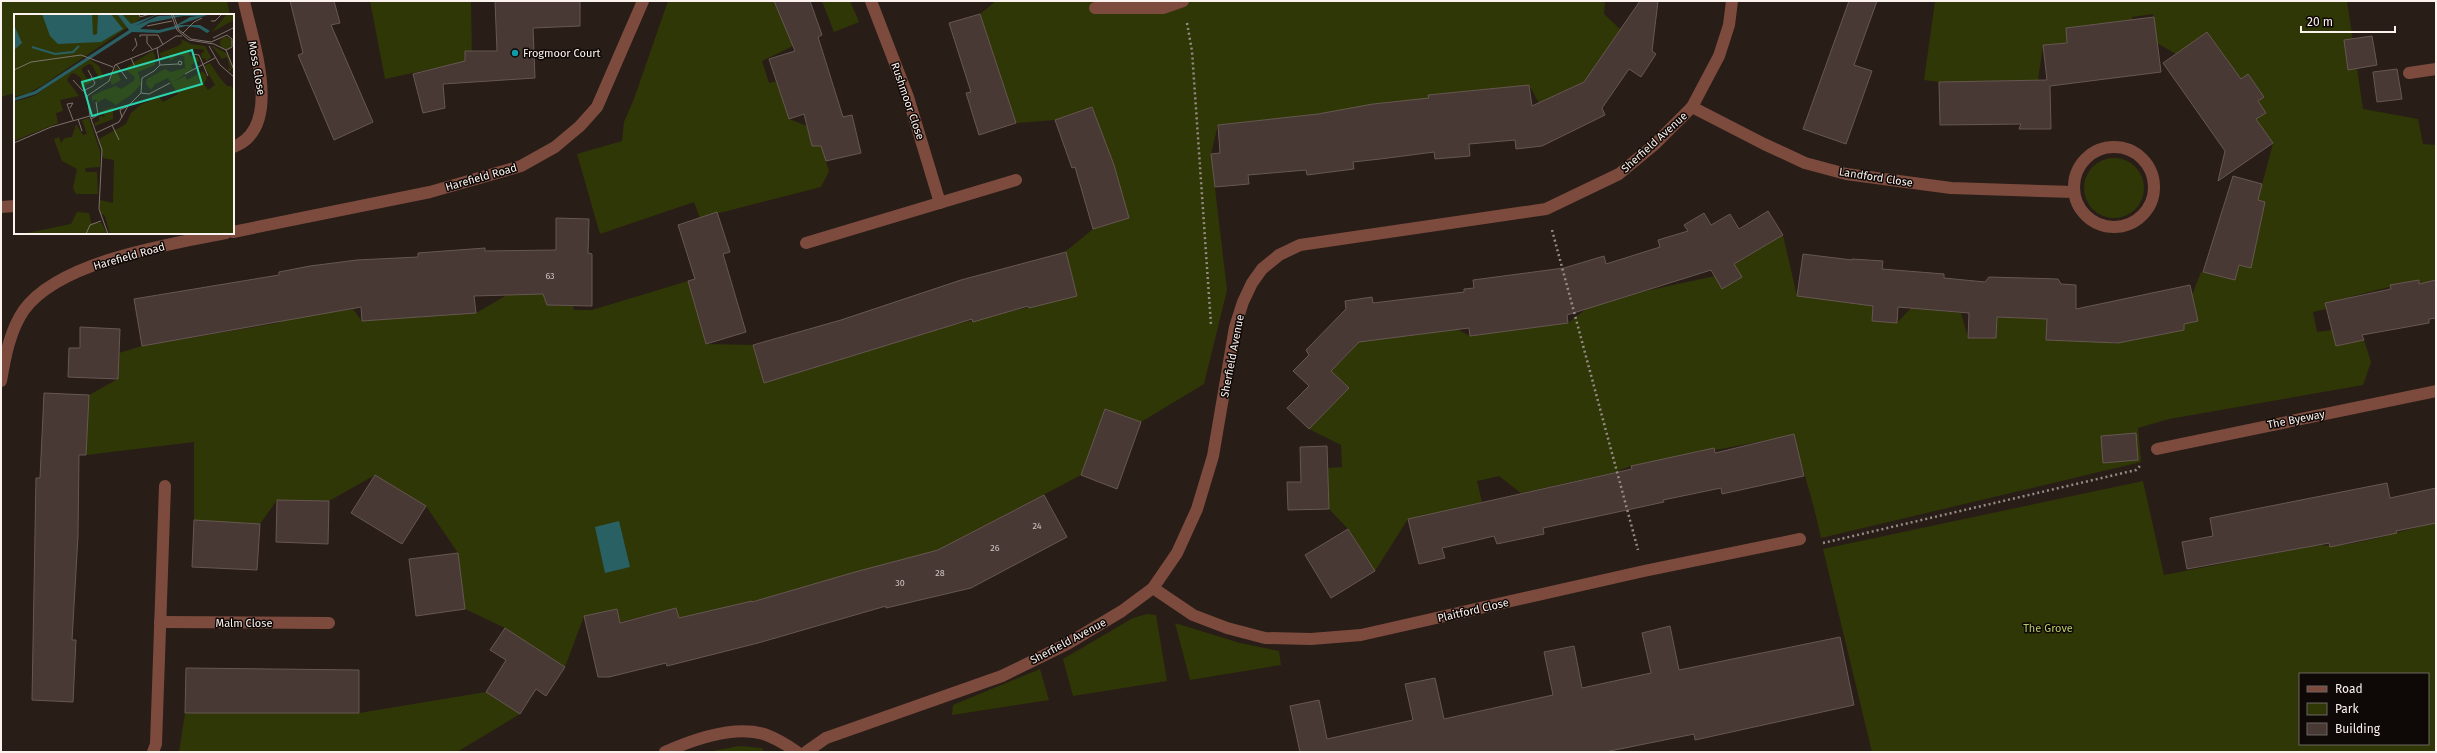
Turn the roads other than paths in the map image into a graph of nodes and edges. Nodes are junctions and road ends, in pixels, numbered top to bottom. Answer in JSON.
{"nodes":[{"id":1,"x":244,"y":1,"type":"edge"},
{"id":2,"x":643,"y":1,"type":"edge"},
{"id":3,"x":871,"y":1,"type":"edge"},
{"id":4,"x":1732,"y":1,"type":"edge"},
{"id":5,"x":1184,"y":2,"type":"edge"},
{"id":6,"x":1095,"y":8,"type":"dead end"},
{"id":7,"x":2436,"y":69,"type":"edge"},
{"id":8,"x":2409,"y":73,"type":"dead end"},
{"id":9,"x":1692,"y":107,"type":"junction"},
{"id":10,"x":234,"y":146,"type":"edge"},
{"id":11,"x":1016,"y":180,"type":"dead end"},
{"id":12,"x":2074,"y":192,"type":"junction"},
{"id":13,"x":940,"y":203,"type":"junction"},
{"id":14,"x":14,"y":206,"type":"edge"},
{"id":15,"x":1,"y":207,"type":"edge"},
{"id":16,"x":234,"y":232,"type":"edge"},
{"id":17,"x":221,"y":234,"type":"edge"},
{"id":18,"x":806,"y":243,"type":"dead end"},
{"id":19,"x":1,"y":381,"type":"edge"},
{"id":20,"x":2436,"y":391,"type":"edge"},
{"id":21,"x":2157,"y":449,"type":"road end"},
{"id":22,"x":165,"y":486,"type":"dead end"},
{"id":23,"x":1800,"y":539,"type":"road end"},
{"id":24,"x":1153,"y":588,"type":"junction"},
{"id":25,"x":160,"y":622,"type":"junction"},
{"id":26,"x":329,"y":623,"type":"dead end"},
{"id":27,"x":153,"y":752,"type":"edge"},
{"id":28,"x":665,"y":752,"type":"edge"},
{"id":29,"x":796,"y":752,"type":"edge"},
{"id":30,"x":806,"y":752,"type":"edge"}],
"edges":[{"from":1,"to":10,"type":"street","name":"Moss Close"},
{"from":2,"to":16,"type":"street","name":"Harefield Road"},
{"from":3,"to":13,"type":"street","name":"Rushmoor Close"},
{"from":4,"to":9,"type":"street","name":"Sherfield Avenue"},
{"from":5,"to":6,"type":"street"},
{"from":7,"to":8,"type":"street"},
{"from":9,"to":12,"type":"street","name":"Landford Close"},
{"from":9,"to":24,"type":"street","name":"Sherfield Avenue"},
{"from":11,"to":13,"type":"street"},
{"from":12,"to":12,"type":"street"},
{"from":13,"to":18,"type":"street"},
{"from":14,"to":15,"type":"street"},
{"from":17,"to":19,"type":"street","name":"Harefield Road"},
{"from":20,"to":21,"type":"street","name":"The Byeway"},
{"from":22,"to":25,"type":"street"},
{"from":23,"to":24,"type":"street","name":"Plaitford Close"},
{"from":24,"to":30,"type":"street","name":"Sherfield Avenue"},
{"from":25,"to":26,"type":"street","name":"Malm Close"},
{"from":25,"to":27,"type":"street"},
{"from":28,"to":29,"type":"street"}]}
